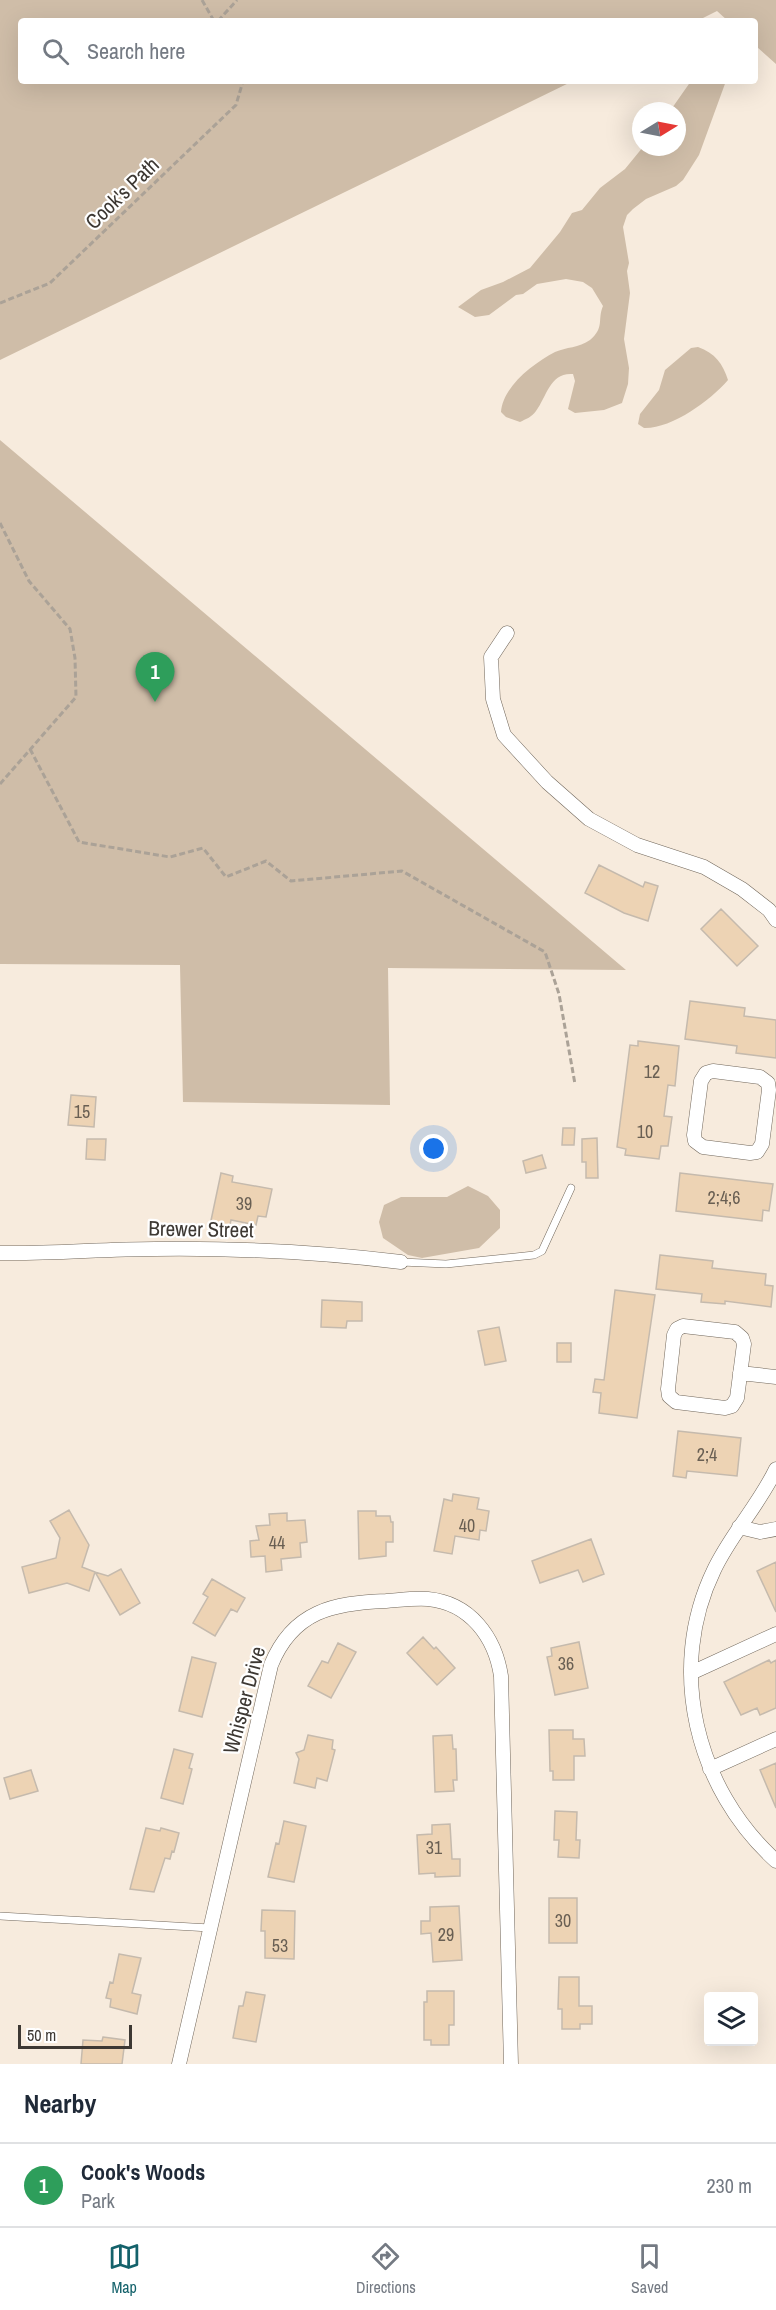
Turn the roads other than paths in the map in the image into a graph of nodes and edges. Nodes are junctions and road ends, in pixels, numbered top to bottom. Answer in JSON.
{"nodes":[{"id":1,"x":507,"y":633,"type":"dead end"},
{"id":2,"x":774,"y":911,"type":"edge"},
{"id":3,"x":772,"y":1100,"type":"edge"},
{"id":4,"x":571,"y":1188,"type":"dead end"},
{"id":5,"x":0,"y":1252,"type":"edge"},
{"id":6,"x":401,"y":1262,"type":"joint"},
{"id":7,"x":740,"y":1373,"type":"junction"},
{"id":8,"x":776,"y":1377,"type":"edge"},
{"id":9,"x":776,"y":1469,"type":"edge"},
{"id":10,"x":740,"y":1527,"type":"junction"},
{"id":11,"x":776,"y":1529,"type":"edge"},
{"id":12,"x":776,"y":1634,"type":"edge"},
{"id":13,"x":691,"y":1673,"type":"junction"},
{"id":14,"x":776,"y":1739,"type":"edge"},
{"id":15,"x":710,"y":1769,"type":"junction"},
{"id":16,"x":776,"y":1843,"type":"edge"},
{"id":17,"x":763,"y":1849,"type":"junction"},
{"id":18,"x":776,"y":1861,"type":"edge"},
{"id":19,"x":0,"y":1916,"type":"edge"},
{"id":20,"x":210,"y":1928,"type":"junction"},
{"id":21,"x":179,"y":2064,"type":"edge"},
{"id":22,"x":511,"y":2064,"type":"edge"}],
"edges":[{"from":1,"to":2,"type":"street"},
{"from":3,"to":3,"type":"street"},
{"from":4,"to":6,"type":"lane"},
{"from":5,"to":6,"type":"street","name":"Brewer Street"},
{"from":7,"to":7,"type":"street"},
{"from":7,"to":8,"type":"street"},
{"from":9,"to":10,"type":"street"},
{"from":10,"to":11,"type":"street"},
{"from":10,"to":13,"type":"street"},
{"from":12,"to":13,"type":"street"},
{"from":13,"to":15,"type":"street"},
{"from":14,"to":15,"type":"street"},
{"from":15,"to":17,"type":"street"},
{"from":16,"to":17,"type":"street"},
{"from":17,"to":18,"type":"street"},
{"from":19,"to":20,"type":"lane"},
{"from":20,"to":21,"type":"street","name":"Whisper Drive"},
{"from":20,"to":22,"type":"street","name":"Whisper Drive"}]}
